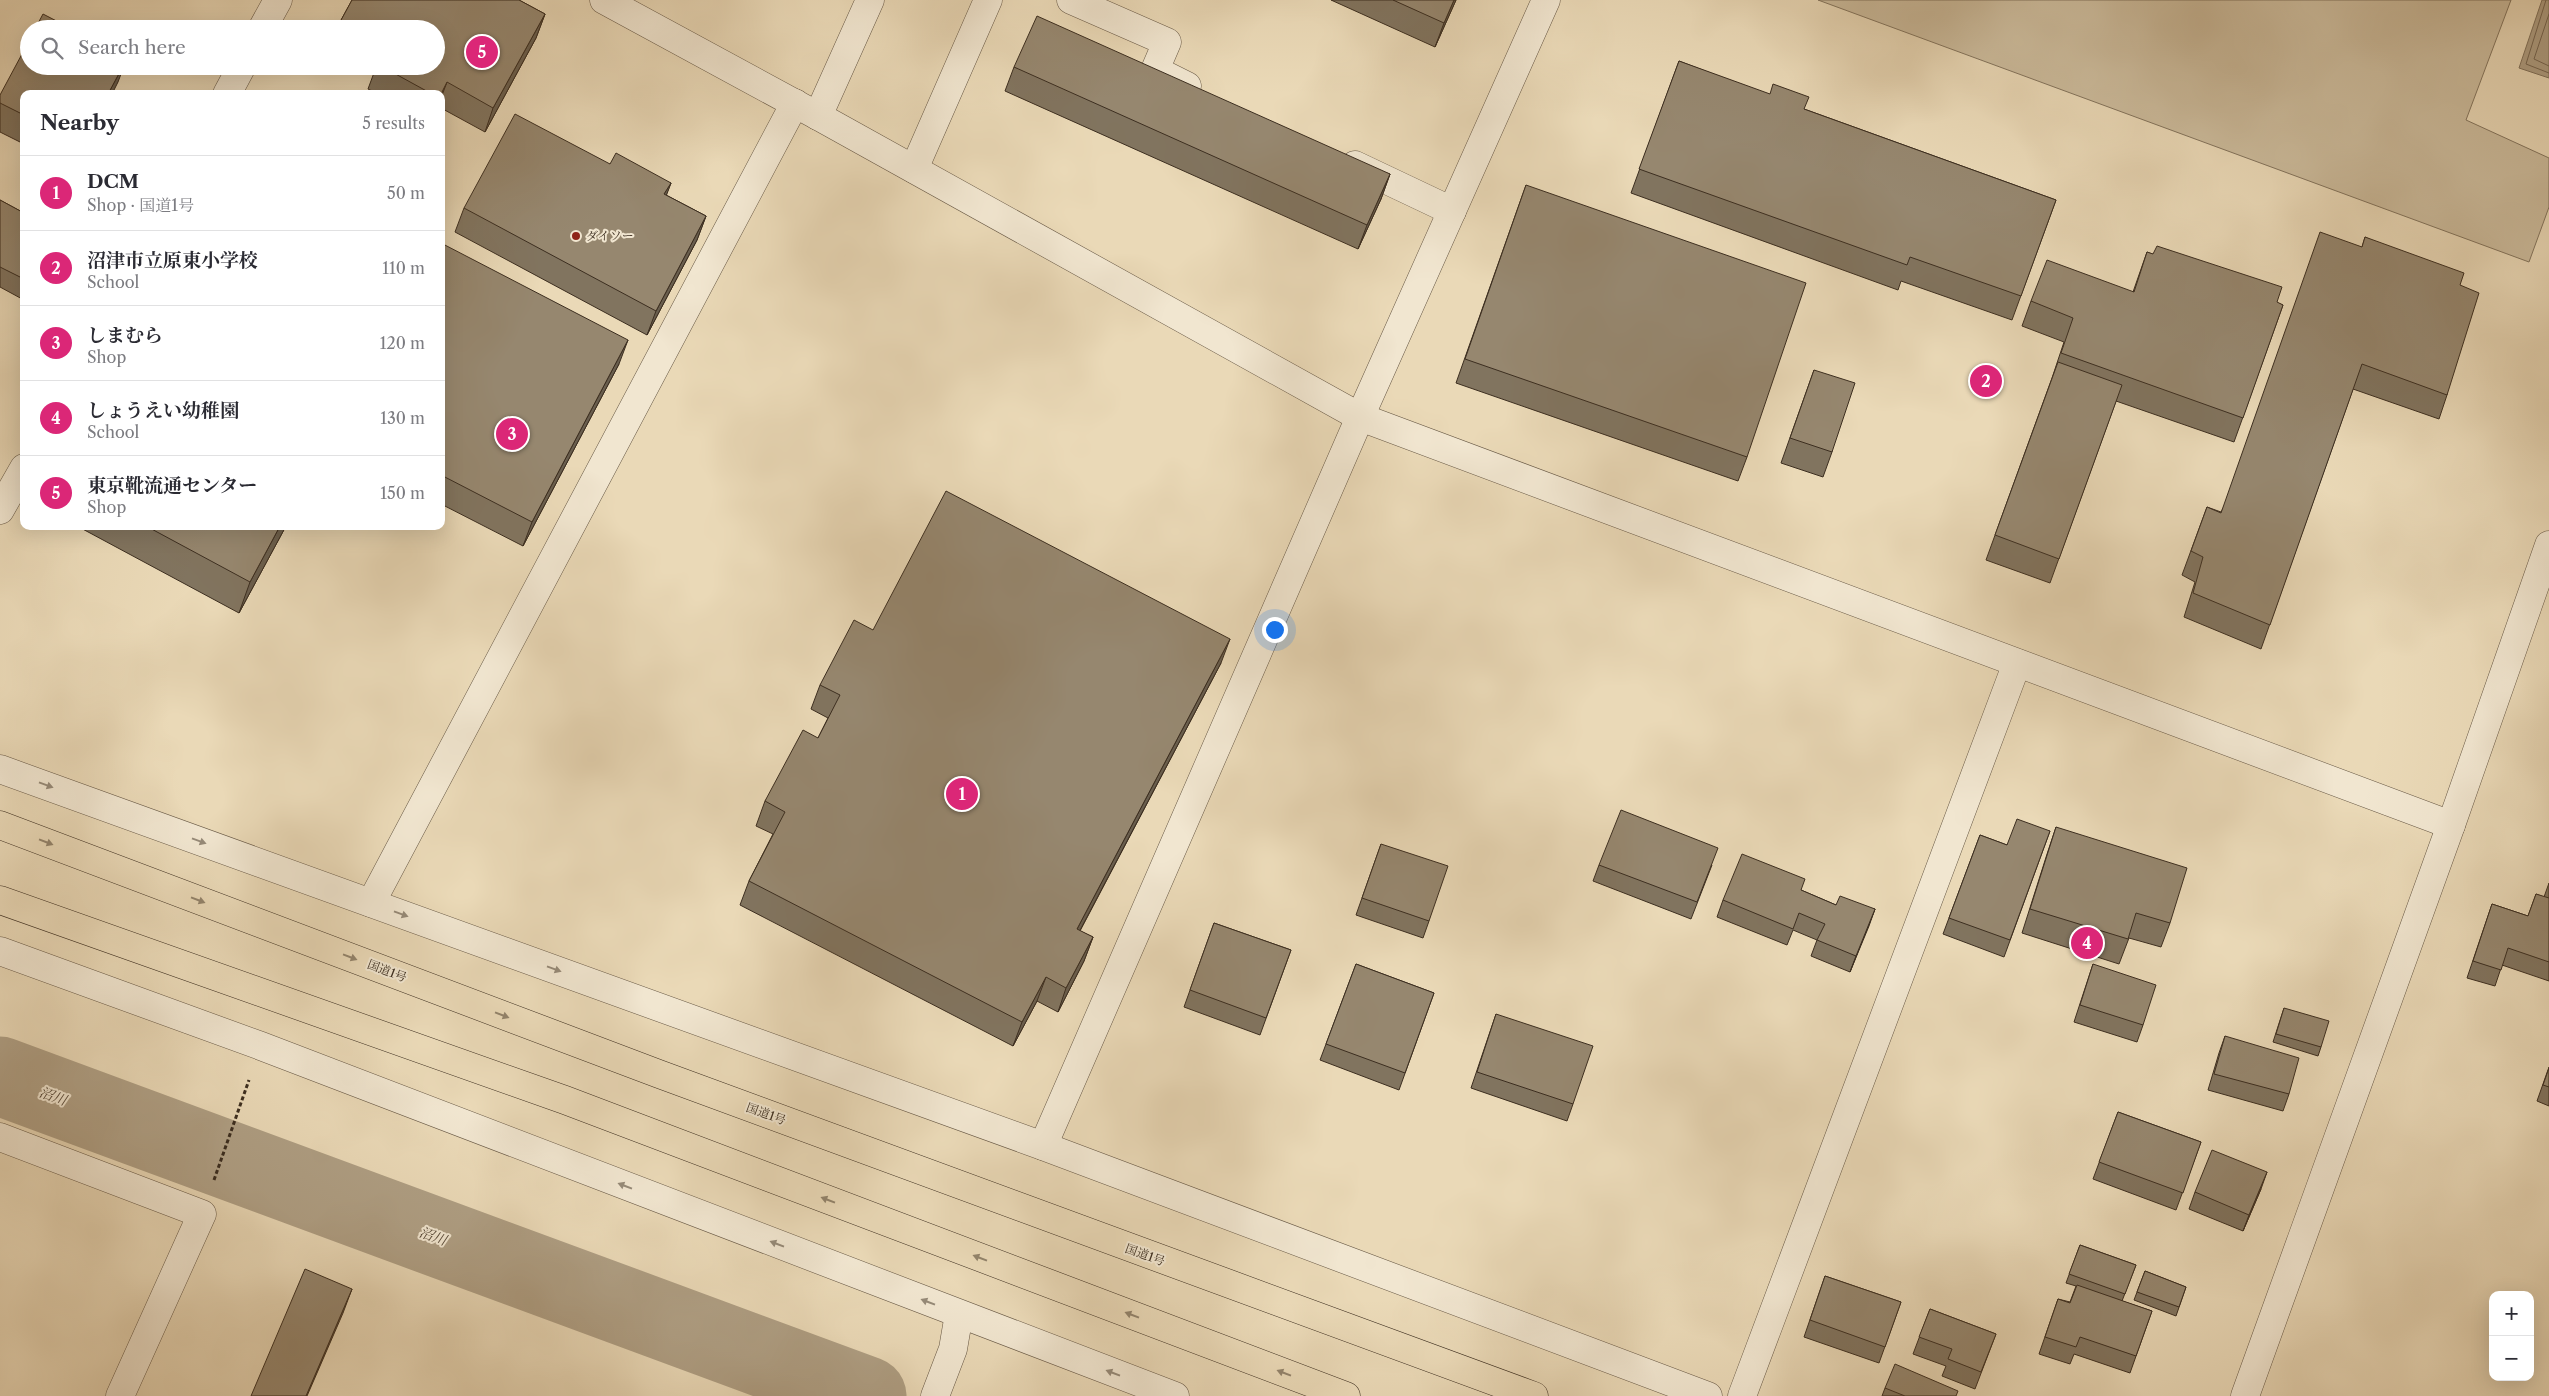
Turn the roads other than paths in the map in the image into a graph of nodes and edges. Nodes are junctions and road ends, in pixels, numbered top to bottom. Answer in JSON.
{"nodes":[{"id":1,"x":278,"y":0,"type":"edge"},
{"id":2,"x":604,"y":0,"type":"edge"},
{"id":3,"x":870,"y":0,"type":"edge"},
{"id":4,"x":988,"y":0,"type":"edge"},
{"id":5,"x":1071,"y":0,"type":"edge"},
{"id":6,"x":1546,"y":0,"type":"edge"},
{"id":7,"x":267,"y":20,"type":"edge"},
{"id":8,"x":237,"y":75,"type":"edge"},
{"id":9,"x":229,"y":90,"type":"edge"},
{"id":10,"x":1209,"y":96,"type":"edge"},
{"id":11,"x":807,"y":110,"type":"junction"},
{"id":12,"x":1335,"y":156,"type":"edge"},
{"id":13,"x":914,"y":169,"type":"junction"},
{"id":14,"x":1452,"y":211,"type":"junction"},
{"id":15,"x":1360,"y":417,"type":"junction"},
{"id":16,"x":20,"y":475,"type":"edge"},
{"id":17,"x":0,"y":510,"type":"edge"},
{"id":18,"x":2549,"y":544,"type":"edge"},
{"id":19,"x":2017,"y":663,"type":"junction"},
{"id":20,"x":0,"y":769,"type":"edge"},
{"id":21,"x":0,"y":825,"type":"edge"},
{"id":22,"x":2451,"y":825,"type":"junction"},
{"id":23,"x":0,"y":900,"type":"edge"},
{"id":24,"x":371,"y":903,"type":"junction"},
{"id":25,"x":0,"y":951,"type":"edge"},
{"id":26,"x":0,"y":1137,"type":"edge"},
{"id":27,"x":1042,"y":1146,"type":"junction"},
{"id":28,"x":959,"y":1314,"type":"junction"},
{"id":29,"x":120,"y":1396,"type":"edge"},
{"id":30,"x":935,"y":1396,"type":"edge"},
{"id":31,"x":1175,"y":1396,"type":"edge"},
{"id":32,"x":1346,"y":1396,"type":"edge"},
{"id":33,"x":1534,"y":1396,"type":"edge"},
{"id":34,"x":1708,"y":1396,"type":"edge"},
{"id":35,"x":1742,"y":1396,"type":"edge"},
{"id":36,"x":2245,"y":1396,"type":"edge"}],
"edges":[{"from":1,"to":7,"type":"street"},
{"from":2,"to":11,"type":"street"},
{"from":3,"to":11,"type":"street"},
{"from":4,"to":13,"type":"street"},
{"from":5,"to":10,"type":"street"},
{"from":6,"to":14,"type":"street"},
{"from":8,"to":9,"type":"street"},
{"from":11,"to":13,"type":"street"},
{"from":11,"to":24,"type":"street"},
{"from":12,"to":14,"type":"street"},
{"from":13,"to":15,"type":"street"},
{"from":14,"to":15,"type":"street"},
{"from":15,"to":19,"type":"street"},
{"from":15,"to":27,"type":"street"},
{"from":16,"to":17,"type":"street"},
{"from":18,"to":22,"type":"street"},
{"from":19,"to":22,"type":"street"},
{"from":19,"to":35,"type":"street"},
{"from":20,"to":24,"type":"street","one_way":true},
{"from":21,"to":33,"type":"highway","name":"国道1号","one_way":true},
{"from":22,"to":36,"type":"street"},
{"from":32,"to":23,"type":"highway","one_way":true},
{"from":24,"to":27,"type":"street","one_way":true},
{"from":28,"to":25,"type":"street","one_way":true},
{"from":26,"to":29,"type":"street"},
{"from":27,"to":34,"type":"street"},
{"from":28,"to":30,"type":"street"},
{"from":31,"to":28,"type":"street","one_way":true}]}
